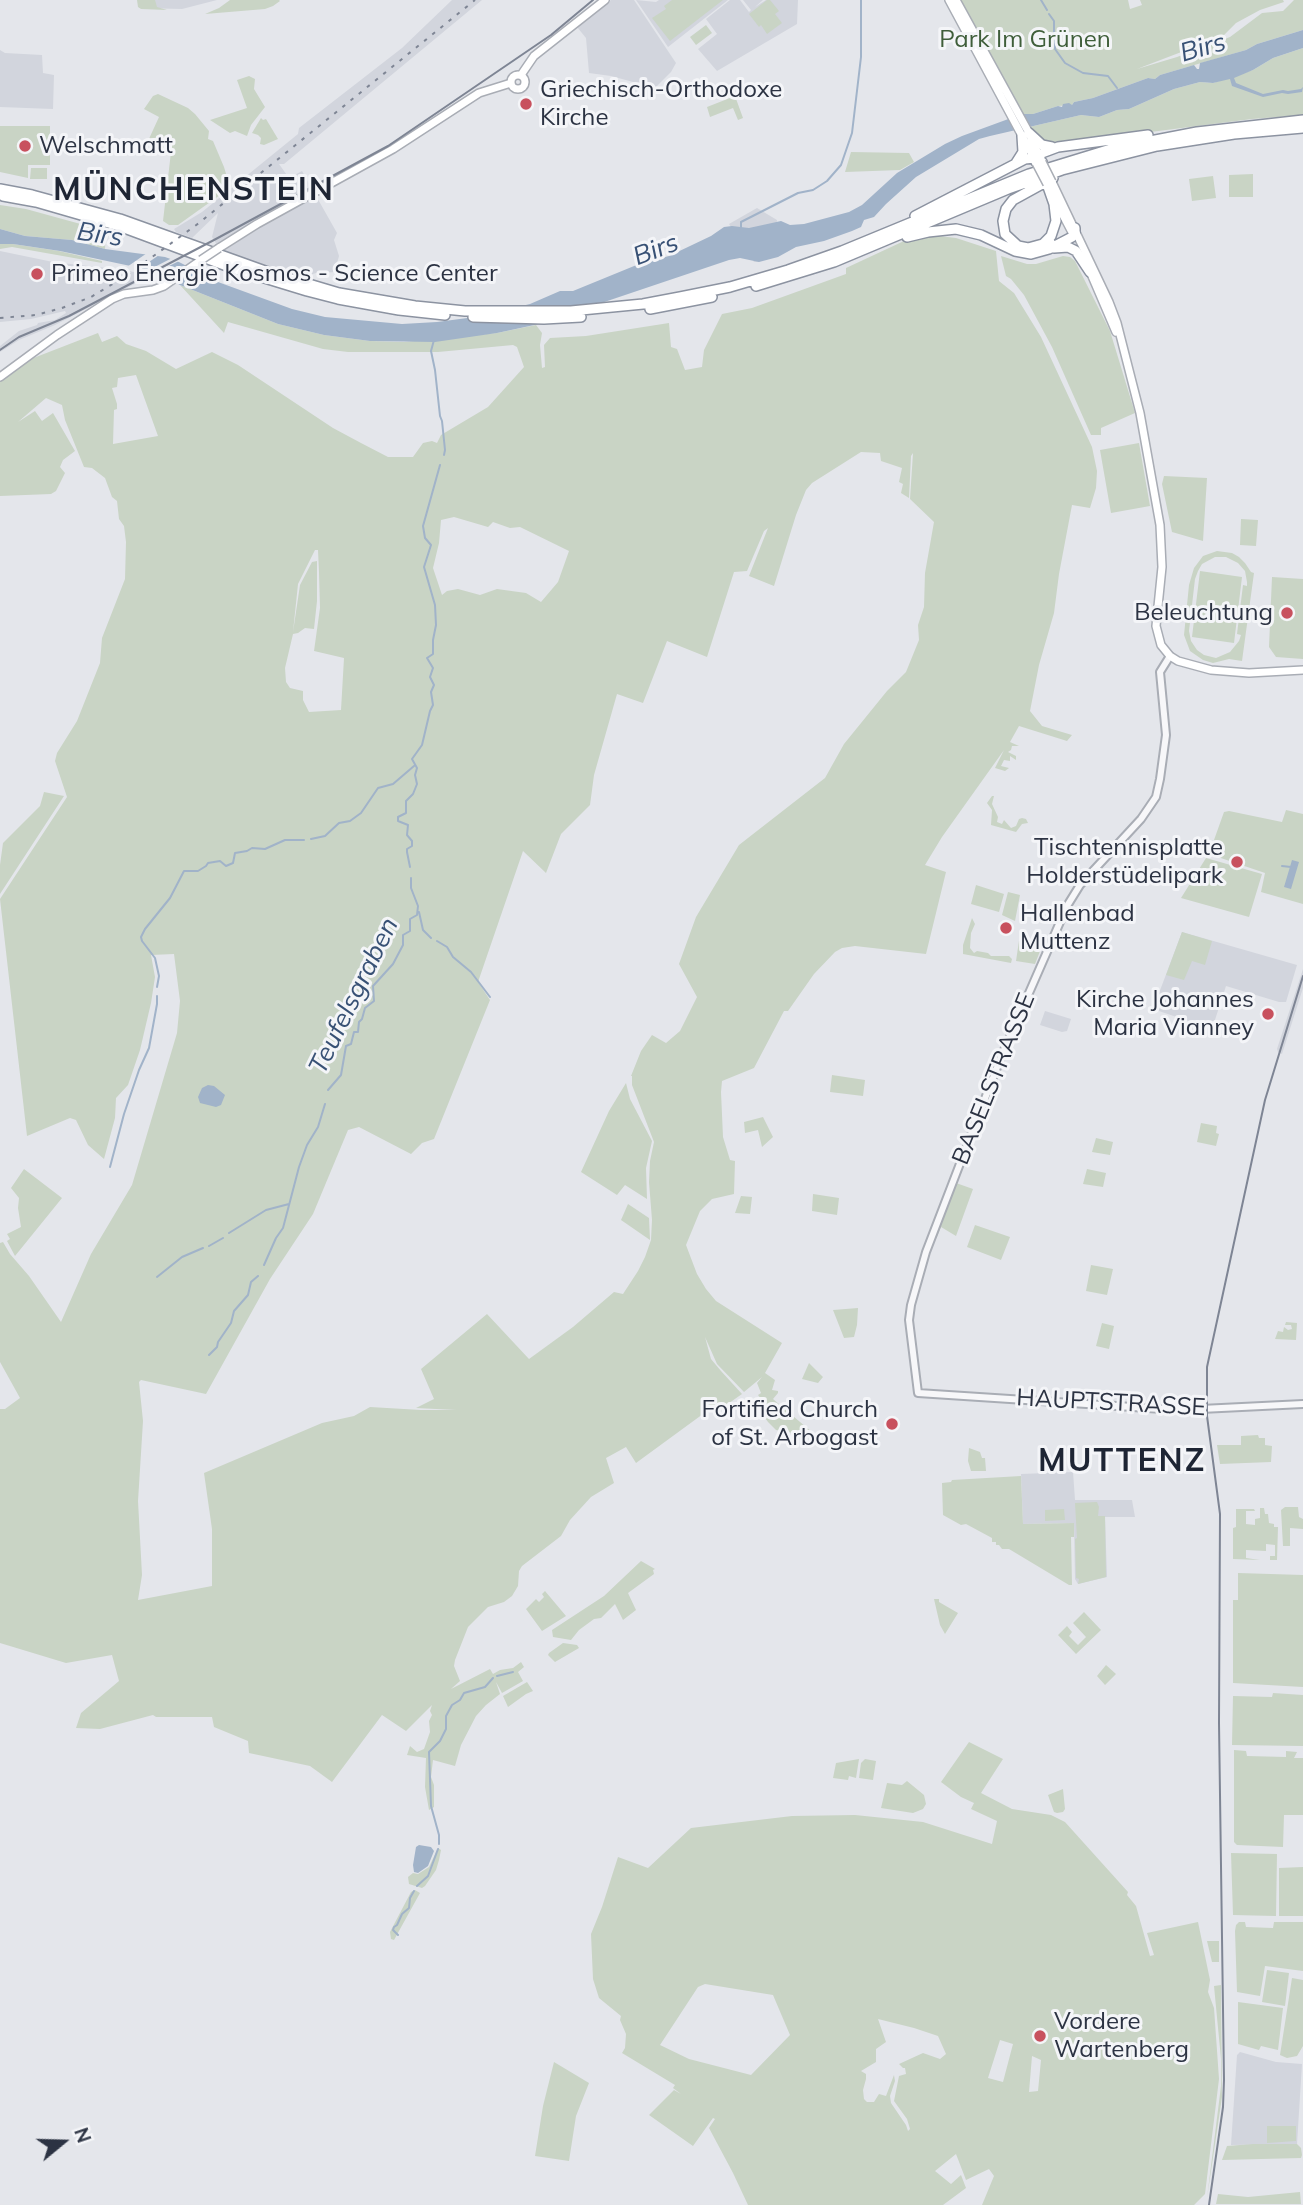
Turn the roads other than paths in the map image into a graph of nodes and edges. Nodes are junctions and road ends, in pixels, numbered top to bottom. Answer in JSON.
{"nodes":[{"id":1,"x":605,"y":0,"type":"edge"},
{"id":2,"x":949,"y":0,"type":"edge"},
{"id":3,"x":957,"y":0,"type":"edge"},
{"id":4,"x":521,"y":75,"type":"junction"},
{"id":5,"x":995,"y":78,"type":"junction"},
{"id":6,"x":511,"y":83,"type":"junction"},
{"id":7,"x":1303,"y":120,"type":"edge"},
{"id":8,"x":1248,"y":126,"type":"junction"},
{"id":9,"x":1303,"y":128,"type":"edge"},
{"id":10,"x":1026,"y":134,"type":"junction"},
{"id":11,"x":1031,"y":146,"type":"junction"},
{"id":12,"x":1058,"y":147,"type":"junction"},
{"id":13,"x":1038,"y":159,"type":"junction"},
{"id":14,"x":1090,"y":162,"type":"junction"},
{"id":15,"x":1013,"y":165,"type":"junction"},
{"id":16,"x":1050,"y":183,"type":"junction"},
{"id":17,"x":0,"y":189,"type":"edge"},
{"id":18,"x":0,"y":195,"type":"edge"},
{"id":19,"x":1075,"y":234,"type":"junction"},
{"id":20,"x":1044,"y":247,"type":"junction"},
{"id":21,"x":869,"y":248,"type":"junction"},
{"id":22,"x":810,"y":263,"type":"junction"},
{"id":23,"x":1090,"y":272,"type":"junction"},
{"id":24,"x":1120,"y":338,"type":"junction"},
{"id":25,"x":0,"y":377,"type":"edge"},
{"id":26,"x":1170,"y":656,"type":"junction"},
{"id":27,"x":1303,"y":670,"type":"edge"},
{"id":28,"x":918,"y":1393,"type":"joint"},
{"id":29,"x":1303,"y":1404,"type":"edge"}],
"edges":[{"from":1,"to":4,"type":"main road"},
{"from":2,"to":5,"type":"main road"},
{"from":3,"to":5,"type":"main road"},
{"from":4,"to":6,"type":"main road"},
{"from":4,"to":6,"type":"main road"},
{"from":5,"to":10,"type":"main road"},
{"from":6,"to":25,"type":"main road","bridge":true},
{"from":7,"to":8,"type":"highway"},
{"from":8,"to":12,"type":"highway"},
{"from":8,"to":22,"type":"highway"},
{"from":9,"to":14,"type":"highway"},
{"from":10,"to":11,"type":"highway"},
{"from":10,"to":11,"type":"highway"},
{"from":11,"to":12,"type":"highway"},
{"from":11,"to":13,"type":"main road"},
{"from":11,"to":15,"type":"highway"},
{"from":12,"to":13,"type":"highway"},
{"from":13,"to":15,"type":"highway"},
{"from":13,"to":16,"type":"main road","bridge":true},
{"from":14,"to":20,"type":"highway"},
{"from":14,"to":21,"type":"highway"},
{"from":15,"to":22,"type":"highway"},
{"from":16,"to":19,"type":"main road"},
{"from":16,"to":20,"type":"highway"},
{"from":17,"to":22,"type":"highway"},
{"from":18,"to":21,"type":"highway"},
{"from":19,"to":20,"type":"highway"},
{"from":19,"to":23,"type":"main road"},
{"from":19,"to":24,"type":"main road"},
{"from":20,"to":21,"type":"highway"},
{"from":20,"to":23,"type":"highway"},
{"from":23,"to":24,"type":"main road"},
{"from":24,"to":26,"type":"main road"},
{"from":26,"to":27,"type":"main road"},
{"from":26,"to":28,"type":"street","name":"BASELSTRASSE"},
{"from":28,"to":29,"type":"street","name":"HAUPTSTRASSE"}]}
